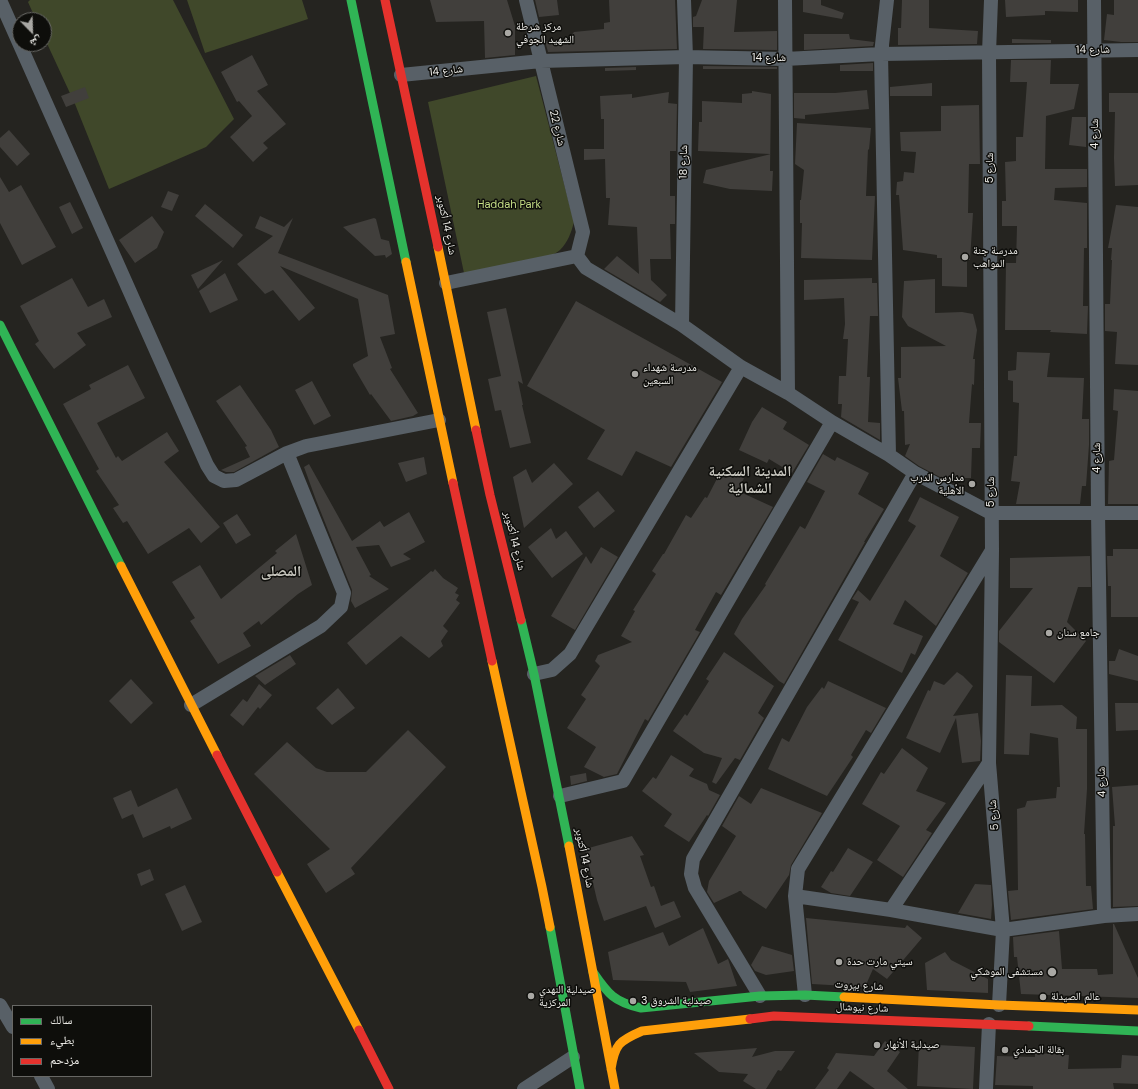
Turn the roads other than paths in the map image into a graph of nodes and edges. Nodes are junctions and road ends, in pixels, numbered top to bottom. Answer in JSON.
{"nodes":[{"id":1,"x":0,"y":0,"type":"edge"},
{"id":2,"x":351,"y":0,"type":"edge"},
{"id":3,"x":385,"y":0,"type":"edge"},
{"id":4,"x":526,"y":0,"type":"edge"},
{"id":5,"x":684,"y":0,"type":"edge"},
{"id":6,"x":785,"y":0,"type":"edge"},
{"id":7,"x":887,"y":0,"type":"edge"},
{"id":8,"x":991,"y":0,"type":"edge"},
{"id":9,"x":1094,"y":0,"type":"edge"},
{"id":10,"x":1094,"y":50,"type":"junction"},
{"id":11,"x":1138,"y":50,"type":"edge"},
{"id":12,"x":990,"y":53,"type":"junction"},
{"id":13,"x":882,"y":54,"type":"junction"},
{"id":14,"x":686,"y":57,"type":"junction"},
{"id":15,"x":785,"y":59,"type":"junction"},
{"id":16,"x":541,"y":61,"type":"junction"},
{"id":17,"x":402,"y":75,"type":"junction"},
{"id":18,"x":577,"y":256,"type":"junction"},
{"id":19,"x":446,"y":283,"type":"junction"},
{"id":20,"x":0,"y":325,"type":"edge"},
{"id":21,"x":682,"y":325,"type":"junction"},
{"id":22,"x":741,"y":367,"type":"junction"},
{"id":23,"x":788,"y":393,"type":"junction"},
{"id":24,"x":439,"y":420,"type":"junction"},
{"id":25,"x":832,"y":422,"type":"junction"},
{"id":26,"x":288,"y":453,"type":"junction"},
{"id":27,"x":889,"y":455,"type":"junction"},
{"id":28,"x":915,"y":473,"type":"junction"},
{"id":29,"x":991,"y":512,"type":"junction"},
{"id":30,"x":1098,"y":512,"type":"junction"},
{"id":31,"x":1138,"y":512,"type":"edge"},
{"id":32,"x":992,"y":551,"type":"junction"},
{"id":33,"x":534,"y":674,"type":"junction"},
{"id":34,"x":191,"y":705,"type":"junction"},
{"id":35,"x":989,"y":763,"type":"junction"},
{"id":36,"x":560,"y":796,"type":"junction"},
{"id":37,"x":576,"y":880,"type":"junction"},
{"id":38,"x":564,"y":882,"type":"dead end"},
{"id":39,"x":795,"y":896,"type":"junction"},
{"id":40,"x":891,"y":910,"type":"junction"},
{"id":41,"x":1138,"y":914,"type":"edge"},
{"id":42,"x":1104,"y":916,"type":"junction"},
{"id":43,"x":1003,"y":930,"type":"junction"},
{"id":44,"x":593,"y":972,"type":"junction"},
{"id":45,"x":805,"y":995,"type":"junction"},
{"id":46,"x":760,"y":996,"type":"junction"},
{"id":47,"x":0,"y":1005,"type":"edge"},
{"id":48,"x":999,"y":1005,"type":"junction"},
{"id":49,"x":1138,"y":1010,"type":"edge"},
{"id":50,"x":989,"y":1024,"type":"junction"},
{"id":51,"x":12,"y":1026,"type":"edge"},
{"id":52,"x":1138,"y":1031,"type":"edge"},
{"id":53,"x":573,"y":1058,"type":"junction"},
{"id":54,"x":611,"y":1071,"type":"junction"},
{"id":55,"x":42,"y":1077,"type":"edge"},
{"id":56,"x":48,"y":1089,"type":"edge"},
{"id":57,"x":389,"y":1089,"type":"edge"},
{"id":58,"x":524,"y":1089,"type":"edge"},
{"id":59,"x":580,"y":1089,"type":"edge"},
{"id":60,"x":615,"y":1089,"type":"edge"},
{"id":61,"x":986,"y":1089,"type":"edge"}],
"edges":[{"from":1,"to":26,"type":"street"},
{"from":2,"to":24,"type":"main road"},
{"from":3,"to":17,"type":"main road","name":"شارع 14 أكتوبر"},
{"from":4,"to":16,"type":"street","name":"شارع 22"},
{"from":5,"to":14,"type":"street","name":"شارع 18"},
{"from":6,"to":15,"type":"street"},
{"from":7,"to":13,"type":"street"},
{"from":8,"to":12,"type":"street","name":"شارع 5"},
{"from":9,"to":10,"type":"street","name":"شارع 4"},
{"from":10,"to":11,"type":"street","name":"شارع 14"},
{"from":10,"to":12,"type":"street","name":"شارع 14"},
{"from":10,"to":30,"type":"street","name":"شارع 4"},
{"from":12,"to":13,"type":"street","name":"شارع 14"},
{"from":12,"to":29,"type":"street","name":"شارع 5"},
{"from":13,"to":15,"type":"street","name":"شارع 14"},
{"from":13,"to":27,"type":"street"},
{"from":14,"to":15,"type":"street","name":"شارع 14"},
{"from":14,"to":16,"type":"street","name":"شارع 14"},
{"from":14,"to":21,"type":"street","name":"شارع 18"},
{"from":15,"to":23,"type":"street"},
{"from":16,"to":17,"type":"street","name":"شارع 14"},
{"from":16,"to":18,"type":"street","name":"شارع 22"},
{"from":17,"to":19,"type":"main road","name":"شارع 14 أكتوبر"},
{"from":18,"to":19,"type":"street"},
{"from":18,"to":21,"type":"street"},
{"from":19,"to":33,"type":"main road","name":"شارع 14 أكتوبر"},
{"from":20,"to":34,"type":"main road"},
{"from":21,"to":22,"type":"street"},
{"from":22,"to":23,"type":"street"},
{"from":22,"to":33,"type":"street"},
{"from":23,"to":25,"type":"street"},
{"from":24,"to":26,"type":"street"},
{"from":24,"to":53,"type":"main road"},
{"from":25,"to":27,"type":"street"},
{"from":25,"to":36,"type":"street"},
{"from":26,"to":34,"type":"street"},
{"from":27,"to":28,"type":"street"},
{"from":28,"to":29,"type":"street"},
{"from":28,"to":46,"type":"street"},
{"from":29,"to":30,"type":"street"},
{"from":29,"to":32,"type":"street","name":"شارع 5"},
{"from":30,"to":31,"type":"street"},
{"from":30,"to":42,"type":"street","name":"شارع 4"},
{"from":32,"to":35,"type":"street","name":"شارع 5"},
{"from":32,"to":39,"type":"street"},
{"from":33,"to":36,"type":"main road","name":"شارع 14 أكتوبر"},
{"from":34,"to":57,"type":"main road"},
{"from":35,"to":40,"type":"street"},
{"from":35,"to":43,"type":"street","name":"شارع 5"},
{"from":36,"to":37,"type":"main road","name":"شارع 14 أكتوبر"},
{"from":37,"to":38,"type":"main road"},
{"from":37,"to":44,"type":"main road","name":"شارع 14 أكتوبر"},
{"from":39,"to":40,"type":"street"},
{"from":39,"to":45,"type":"street"},
{"from":40,"to":43,"type":"street"},
{"from":41,"to":42,"type":"street"},
{"from":42,"to":43,"type":"street"},
{"from":43,"to":48,"type":"street","name":"شارع 5"},
{"from":44,"to":46,"type":"main road","name":"شارع بيروت"},
{"from":44,"to":54,"type":"main road","name":"شارع 14 أكتوبر"},
{"from":45,"to":46,"type":"main road","name":"شارع بيروت"},
{"from":45,"to":48,"type":"main road","name":"شارع بيروت"},
{"from":47,"to":51,"type":"street"},
{"from":48,"to":49,"type":"main road","name":"شارع بيروت"},
{"from":50,"to":52,"type":"main road","name":"شارع نيوشال"},
{"from":50,"to":54,"type":"main road","name":"شارع نيوشال"},
{"from":50,"to":61,"type":"street"},
{"from":53,"to":58,"type":"street"},
{"from":53,"to":59,"type":"main road"},
{"from":54,"to":60,"type":"main road","name":"شارع 14 أكتوبر"},
{"from":55,"to":56,"type":"street"}]}
